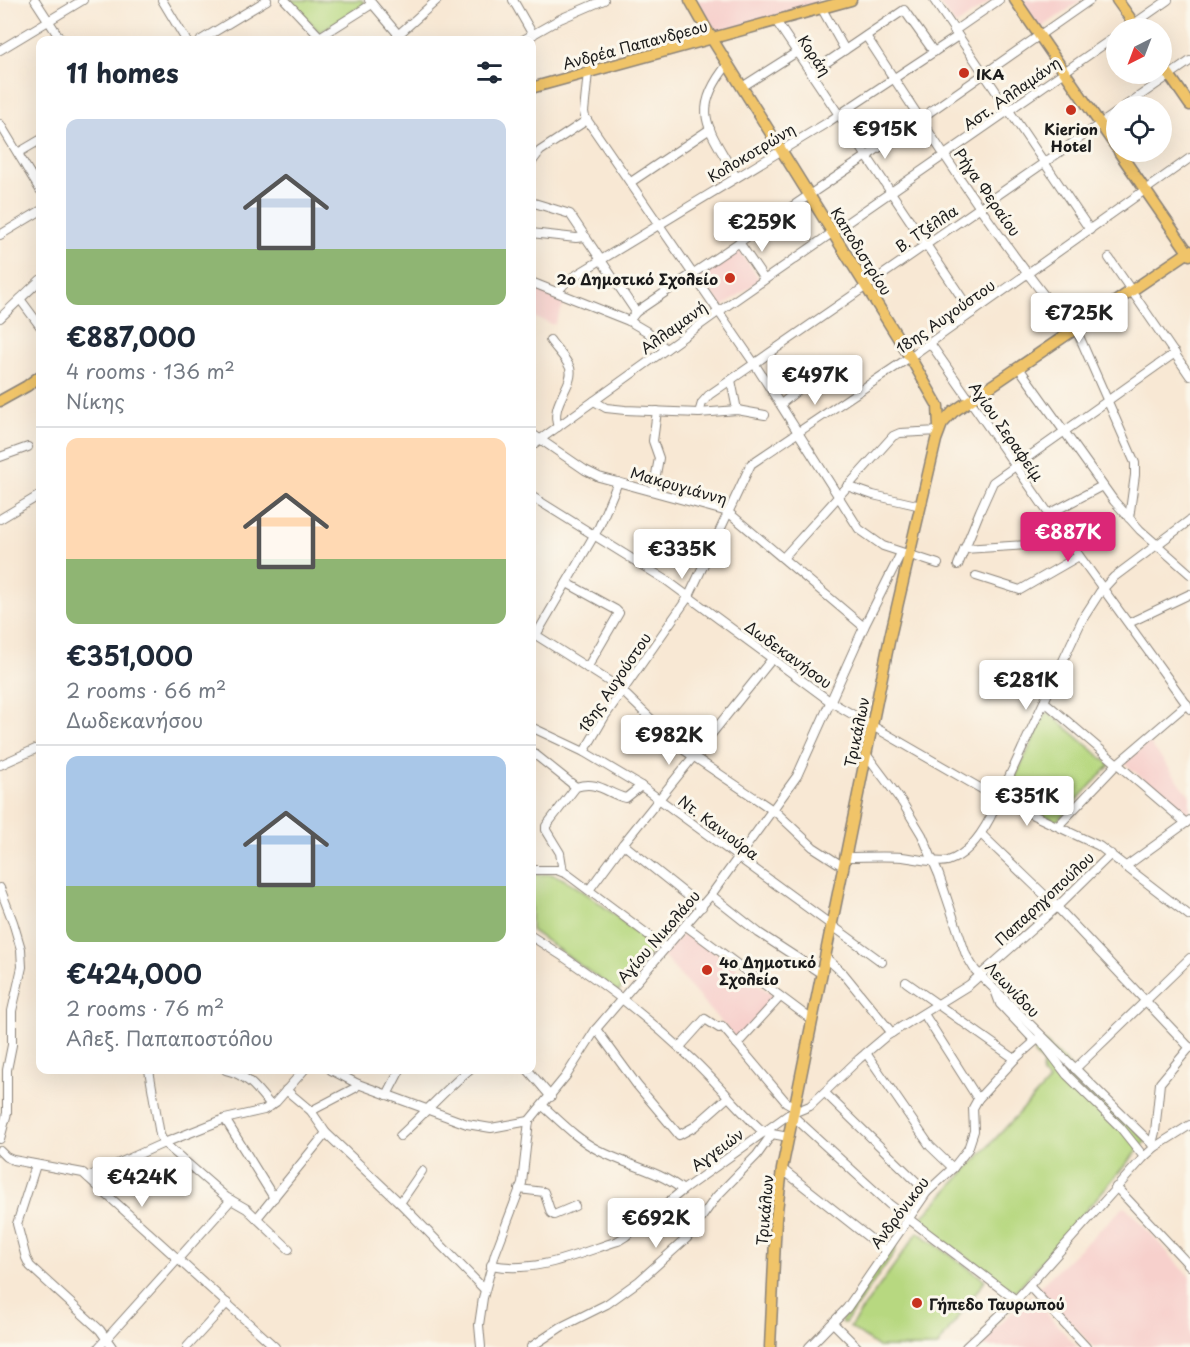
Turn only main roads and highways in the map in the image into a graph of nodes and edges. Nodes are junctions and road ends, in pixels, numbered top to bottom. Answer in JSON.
{"nodes":[{"id":1,"x":690,"y":0,"type":"edge"},
{"id":2,"x":851,"y":0,"type":"edge"},
{"id":3,"x":1015,"y":0,"type":"edge"},
{"id":4,"x":1117,"y":0,"type":"edge"},
{"id":5,"x":1128,"y":18,"type":"edge"},
{"id":6,"x":712,"y":39,"type":"junction"},
{"id":7,"x":1172,"y":79,"type":"edge"},
{"id":8,"x":536,"y":87,"type":"edge"},
{"id":9,"x":1190,"y":105,"type":"edge"},
{"id":10,"x":1106,"y":133,"type":"edge"},
{"id":11,"x":1126,"y":162,"type":"edge"},
{"id":12,"x":1189,"y":253,"type":"edge"},
{"id":13,"x":36,"y":379,"type":"edge"},
{"id":14,"x":0,"y":401,"type":"edge"},
{"id":15,"x":938,"y":406,"type":"junction"},
{"id":16,"x":953,"y":412,"type":"junction"},
{"id":17,"x":939,"y":431,"type":"junction"},
{"id":18,"x":770,"y":1347,"type":"edge"}],
"edges":[{"from":1,"to":6,"type":"main road","name":"Καποδιστρίου"},
{"from":2,"to":6,"type":"main road","name":"Ανδρέα Παπανδρεου"},
{"from":3,"to":10,"type":"main road"},
{"from":4,"to":5,"type":"main road"},
{"from":6,"to":8,"type":"main road","name":"Ανδρέα Παπανδρεου"},
{"from":6,"to":15,"type":"main road","name":"Καποδιστρίου"},
{"from":7,"to":9,"type":"main road"},
{"from":11,"to":12,"type":"main road"},
{"from":12,"to":16,"type":"main road","name":"Τρικάλων"},
{"from":13,"to":14,"type":"main road"},
{"from":15,"to":16,"type":"main road"},
{"from":15,"to":17,"type":"main road","name":"Καποδιστρίου"},
{"from":16,"to":17,"type":"main road","name":"Τρικάλων"},
{"from":17,"to":18,"type":"main road","name":"Τρικάλων"}]}
